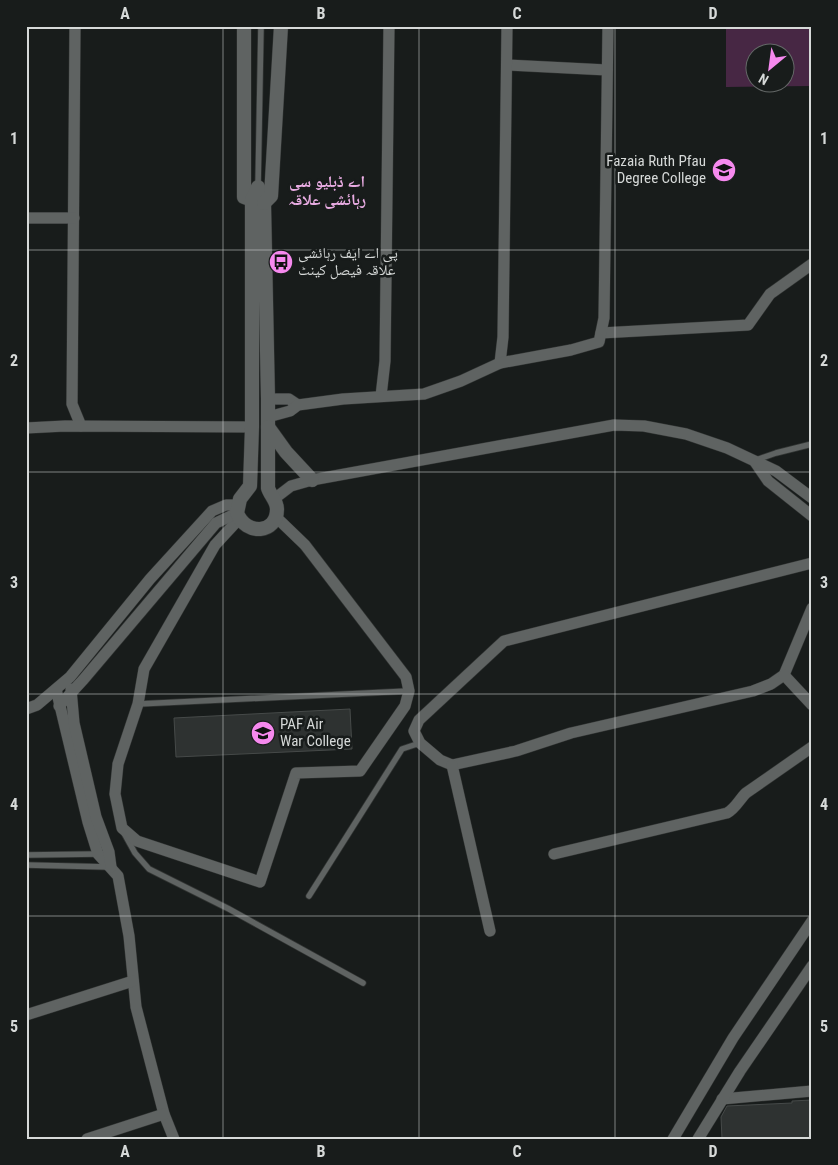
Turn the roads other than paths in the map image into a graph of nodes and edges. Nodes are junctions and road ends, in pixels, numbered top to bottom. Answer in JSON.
{"nodes":[{"id":1,"x":75,"y":26,"type":"edge"},
{"id":2,"x":244,"y":26,"type":"edge"},
{"id":3,"x":261,"y":26,"type":"edge"},
{"id":4,"x":281,"y":26,"type":"edge"},
{"id":5,"x":389,"y":26,"type":"edge"},
{"id":6,"x":508,"y":26,"type":"edge"},
{"id":7,"x":608,"y":26,"type":"edge"},
{"id":8,"x":506,"y":65,"type":"junction"},
{"id":9,"x":607,"y":70,"type":"junction"},
{"id":10,"x":258,"y":197,"type":"junction"},
{"id":11,"x":26,"y":218,"type":"edge"},
{"id":12,"x":74,"y":218,"type":"junction"},
{"id":13,"x":812,"y":264,"type":"edge"},
{"id":14,"x":601,"y":333,"type":"junction"},
{"id":15,"x":267,"y":356,"type":"junction"},
{"id":16,"x":252,"y":357,"type":"junction"},
{"id":17,"x":500,"y":363,"type":"junction"},
{"id":18,"x":381,"y":396,"type":"junction"},
{"id":19,"x":268,"y":399,"type":"junction"},
{"id":20,"x":298,"y":405,"type":"junction"},
{"id":21,"x":268,"y":422,"type":"junction"},
{"id":22,"x":81,"y":426,"type":"junction"},
{"id":23,"x":252,"y":427,"type":"junction"},
{"id":24,"x":26,"y":428,"type":"edge"},
{"id":25,"x":812,"y":444,"type":"edge"},
{"id":26,"x":754,"y":460,"type":"junction"},
{"id":27,"x":312,"y":480,"type":"junction"},
{"id":28,"x":812,"y":498,"type":"edge"},
{"id":29,"x":274,"y":499,"type":"junction"},
{"id":30,"x":238,"y":512,"type":"junction"},
{"id":31,"x":812,"y":516,"type":"edge"},
{"id":32,"x":276,"y":517,"type":"junction"},
{"id":33,"x":812,"y":563,"type":"edge"},
{"id":34,"x":812,"y":608,"type":"edge"},
{"id":35,"x":784,"y":675,"type":"junction"},
{"id":36,"x":70,"y":677,"type":"junction"},
{"id":37,"x":56,"y":689,"type":"junction"},
{"id":38,"x":409,"y":691,"type":"junction"},
{"id":39,"x":72,"y":693,"type":"junction"},
{"id":40,"x":138,"y":704,"type":"junction"},
{"id":41,"x":812,"y":705,"type":"edge"},
{"id":42,"x":59,"y":706,"type":"junction"},
{"id":43,"x":26,"y":710,"type":"edge"},
{"id":44,"x":420,"y":743,"type":"junction"},
{"id":45,"x":812,"y":747,"type":"edge"},
{"id":46,"x":452,"y":765,"type":"junction"},
{"id":47,"x":122,"y":828,"type":"junction"},
{"id":48,"x":104,"y":853,"type":"junction"},
{"id":49,"x":26,"y":854,"type":"edge"},
{"id":50,"x":554,"y":854,"type":"dead end"},
{"id":51,"x":26,"y":865,"type":"edge"},
{"id":52,"x":111,"y":867,"type":"junction"},
{"id":53,"x":309,"y":896,"type":"dead end"},
{"id":54,"x":812,"y":921,"type":"edge"},
{"id":55,"x":490,"y":931,"type":"dead end"},
{"id":56,"x":812,"y":966,"type":"edge"},
{"id":57,"x":133,"y":980,"type":"junction"},
{"id":58,"x":363,"y":983,"type":"dead end"},
{"id":59,"x":26,"y":1015,"type":"edge"},
{"id":60,"x":812,"y":1091,"type":"edge"},
{"id":61,"x":722,"y":1099,"type":"junction"},
{"id":62,"x":164,"y":1114,"type":"junction"},
{"id":63,"x":87,"y":1139,"type":"edge"},
{"id":64,"x":174,"y":1139,"type":"edge"},
{"id":65,"x":673,"y":1139,"type":"edge"},
{"id":66,"x":698,"y":1139,"type":"edge"}],
"edges":[{"from":1,"to":12,"type":"street"},
{"from":2,"to":10,"type":"street"},
{"from":3,"to":10,"type":"lane"},
{"from":4,"to":10,"type":"street"},
{"from":5,"to":18,"type":"street"},
{"from":6,"to":8,"type":"street"},
{"from":7,"to":9,"type":"street"},
{"from":8,"to":9,"type":"street"},
{"from":8,"to":17,"type":"street"},
{"from":9,"to":14,"type":"street"},
{"from":10,"to":15,"type":"street"},
{"from":10,"to":16,"type":"street"},
{"from":11,"to":12,"type":"street"},
{"from":12,"to":22,"type":"street"},
{"from":13,"to":14,"type":"street"},
{"from":14,"to":17,"type":"street"},
{"from":15,"to":16,"type":"street"},
{"from":15,"to":19,"type":"street"},
{"from":16,"to":23,"type":"street"},
{"from":17,"to":18,"type":"street"},
{"from":18,"to":20,"type":"street"},
{"from":19,"to":20,"type":"street"},
{"from":19,"to":21,"type":"street"},
{"from":20,"to":21,"type":"street"},
{"from":21,"to":27,"type":"street"},
{"from":21,"to":29,"type":"street"},
{"from":22,"to":23,"type":"street"},
{"from":22,"to":24,"type":"street"},
{"from":23,"to":30,"type":"street"},
{"from":25,"to":26,"type":"lane"},
{"from":26,"to":27,"type":"street"},
{"from":26,"to":28,"type":"street"},
{"from":26,"to":31,"type":"street"},
{"from":27,"to":29,"type":"street"},
{"from":29,"to":32,"type":"street"},
{"from":30,"to":32,"type":"street"},
{"from":30,"to":36,"type":"street"},
{"from":30,"to":39,"type":"street"},
{"from":30,"to":40,"type":"street"},
{"from":32,"to":38,"type":"street"},
{"from":33,"to":44,"type":"street"},
{"from":34,"to":35,"type":"street"},
{"from":35,"to":41,"type":"street"},
{"from":35,"to":46,"type":"street"},
{"from":36,"to":37,"type":"street"},
{"from":36,"to":39,"type":"street"},
{"from":37,"to":42,"type":"street"},
{"from":37,"to":43,"type":"street"},
{"from":38,"to":40,"type":"lane"},
{"from":38,"to":47,"type":"street"},
{"from":39,"to":42,"type":"street"},
{"from":39,"to":48,"type":"street"},
{"from":40,"to":47,"type":"street"},
{"from":42,"to":48,"type":"street"},
{"from":44,"to":46,"type":"street"},
{"from":44,"to":53,"type":"lane"},
{"from":45,"to":50,"type":"street"},
{"from":46,"to":55,"type":"street"},
{"from":47,"to":58,"type":"lane"},
{"from":48,"to":49,"type":"lane"},
{"from":48,"to":52,"type":"street"},
{"from":51,"to":52,"type":"lane"},
{"from":52,"to":57,"type":"street"},
{"from":54,"to":65,"type":"street"},
{"from":56,"to":61,"type":"street"},
{"from":57,"to":59,"type":"street"},
{"from":57,"to":62,"type":"street"},
{"from":60,"to":61,"type":"street"},
{"from":61,"to":66,"type":"street"},
{"from":62,"to":63,"type":"street"},
{"from":62,"to":64,"type":"street"}]}
